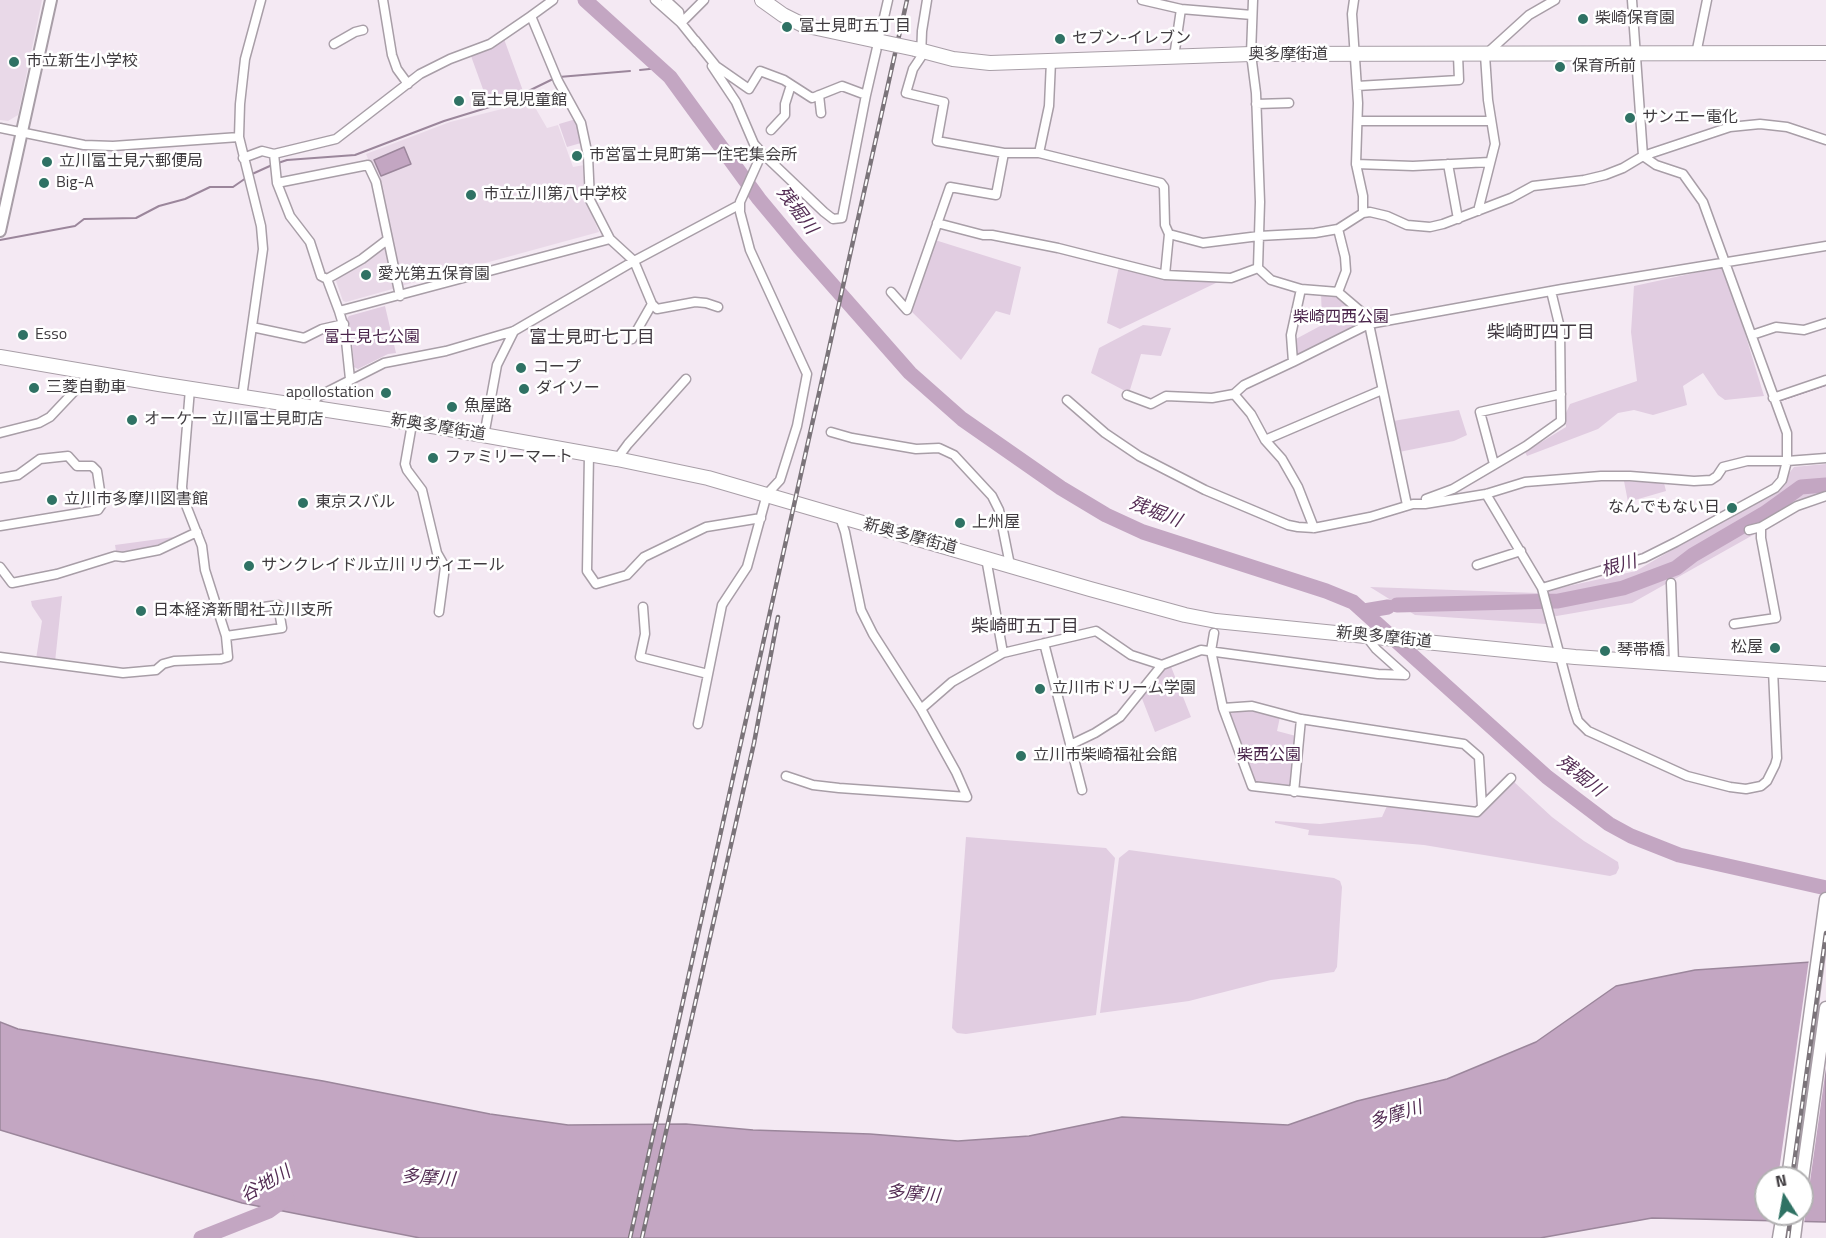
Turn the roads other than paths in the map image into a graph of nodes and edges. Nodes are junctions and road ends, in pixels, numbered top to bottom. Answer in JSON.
{"nodes":[{"id":1,"x":51,"y":0,"type":"edge"},
{"id":2,"x":261,"y":0,"type":"edge"},
{"id":3,"x":382,"y":0,"type":"edge"},
{"id":4,"x":553,"y":0,"type":"edge"},
{"id":5,"x":655,"y":0,"type":"edge"},
{"id":6,"x":666,"y":0,"type":"edge"},
{"id":7,"x":704,"y":0,"type":"edge"},
{"id":8,"x":762,"y":0,"type":"edge"},
{"id":9,"x":888,"y":0,"type":"edge"},
{"id":10,"x":927,"y":0,"type":"edge"},
{"id":11,"x":1142,"y":0,"type":"edge"},
{"id":12,"x":1253,"y":0,"type":"edge"},
{"id":13,"x":1354,"y":0,"type":"edge"},
{"id":14,"x":1556,"y":0,"type":"edge"},
{"id":15,"x":1632,"y":0,"type":"edge"},
{"id":16,"x":1707,"y":0,"type":"edge"},
{"id":17,"x":1181,"y":9,"type":"junction"},
{"id":18,"x":1252,"y":15,"type":"junction"},
{"id":19,"x":531,"y":16,"type":"junction"},
{"id":20,"x":681,"y":23,"type":"junction"},
{"id":21,"x":363,"y":30,"type":"dead end"},
{"id":22,"x":695,"y":40,"type":"junction"},
{"id":23,"x":881,"y":42,"type":"junction"},
{"id":24,"x":334,"y":44,"type":"dead end"},
{"id":25,"x":918,"y":50,"type":"junction"},
{"id":26,"x":1825,"y":50,"type":"edge"},
{"id":27,"x":1251,"y":54,"type":"junction"},
{"id":28,"x":1635,"y":54,"type":"junction"},
{"id":29,"x":1696,"y":54,"type":"junction"},
{"id":30,"x":1354,"y":55,"type":"junction"},
{"id":31,"x":1458,"y":55,"type":"junction"},
{"id":32,"x":1485,"y":55,"type":"junction"},
{"id":33,"x":1174,"y":57,"type":"junction"},
{"id":34,"x":1051,"y":61,"type":"junction"},
{"id":35,"x":408,"y":84,"type":"junction"},
{"id":36,"x":791,"y":85,"type":"junction"},
{"id":37,"x":1357,"y":86,"type":"junction"},
{"id":38,"x":819,"y":95,"type":"junction"},
{"id":39,"x":866,"y":95,"type":"junction"},
{"id":40,"x":1289,"y":103,"type":"dead end"},
{"id":41,"x":1256,"y":104,"type":"junction"},
{"id":42,"x":822,"y":113,"type":"dead end"},
{"id":43,"x":1491,"y":121,"type":"junction"},
{"id":44,"x":1358,"y":122,"type":"junction"},
{"id":45,"x":0,"y":128,"type":"edge"},
{"id":46,"x":771,"y":130,"type":"dead end"},
{"id":47,"x":22,"y":133,"type":"junction"},
{"id":48,"x":239,"y":136,"type":"junction"},
{"id":49,"x":1826,"y":140,"type":"edge"},
{"id":50,"x":762,"y":153,"type":"junction"},
{"id":51,"x":1004,"y":153,"type":"junction"},
{"id":52,"x":1039,"y":153,"type":"junction"},
{"id":53,"x":363,"y":154,"type":"dead end"},
{"id":54,"x":1643,"y":156,"type":"junction"},
{"id":55,"x":243,"y":158,"type":"junction"},
{"id":56,"x":274,"y":161,"type":"junction"},
{"id":57,"x":1490,"y":162,"type":"junction"},
{"id":58,"x":1356,"y":164,"type":"junction"},
{"id":59,"x":1448,"y":164,"type":"junction"},
{"id":60,"x":368,"y":165,"type":"junction"},
{"id":61,"x":277,"y":183,"type":"junction"},
{"id":62,"x":740,"y":204,"type":"junction"},
{"id":63,"x":1478,"y":211,"type":"junction"},
{"id":64,"x":1363,"y":213,"type":"junction"},
{"id":65,"x":1458,"y":219,"type":"junction"},
{"id":66,"x":936,"y":223,"type":"junction"},
{"id":67,"x":1338,"y":229,"type":"junction"},
{"id":68,"x":0,"y":231,"type":"edge"},
{"id":69,"x":1169,"y":234,"type":"junction"},
{"id":70,"x":1259,"y":236,"type":"junction"},
{"id":71,"x":610,"y":239,"type":"junction"},
{"id":72,"x":387,"y":240,"type":"junction"},
{"id":73,"x":1826,"y":246,"type":"edge"},
{"id":74,"x":634,"y":261,"type":"junction"},
{"id":75,"x":1726,"y":262,"type":"junction"},
{"id":76,"x":1258,"y":268,"type":"junction"},
{"id":77,"x":1165,"y":275,"type":"junction"},
{"id":78,"x":327,"y":279,"type":"junction"},
{"id":79,"x":1301,"y":289,"type":"junction"},
{"id":80,"x":1338,"y":291,"type":"junction"},
{"id":81,"x":1551,"y":291,"type":"junction"},
{"id":82,"x":891,"y":292,"type":"dead end"},
{"id":83,"x":400,"y":296,"type":"junction"},
{"id":84,"x":652,"y":304,"type":"junction"},
{"id":85,"x":718,"y":307,"type":"dead end"},
{"id":86,"x":339,"y":311,"type":"junction"},
{"id":87,"x":1826,"y":323,"type":"edge"},
{"id":88,"x":344,"y":324,"type":"junction"},
{"id":89,"x":1369,"y":324,"type":"junction"},
{"id":90,"x":252,"y":327,"type":"junction"},
{"id":91,"x":514,"y":331,"type":"junction"},
{"id":92,"x":1752,"y":335,"type":"junction"},
{"id":93,"x":632,"y":339,"type":"dead end"},
{"id":94,"x":0,"y":357,"type":"edge"},
{"id":95,"x":1293,"y":362,"type":"junction"},
{"id":96,"x":86,"y":371,"type":"junction"},
{"id":97,"x":350,"y":379,"type":"junction"},
{"id":98,"x":686,"y":380,"type":"dead end"},
{"id":99,"x":1826,"y":380,"type":"edge"},
{"id":100,"x":190,"y":389,"type":"junction"},
{"id":101,"x":1382,"y":390,"type":"junction"},
{"id":102,"x":1234,"y":394,"type":"junction"},
{"id":103,"x":1561,"y":394,"type":"junction"},
{"id":104,"x":1128,"y":395,"type":"dead end"},
{"id":105,"x":242,"y":397,"type":"junction"},
{"id":106,"x":1773,"y":398,"type":"junction"},
{"id":107,"x":1066,"y":400,"type":"dead end"},
{"id":108,"x":311,"y":408,"type":"junction"},
{"id":109,"x":412,"y":423,"type":"junction"},
{"id":110,"x":831,"y":432,"type":"dead end"},
{"id":111,"x":0,"y":433,"type":"edge"},
{"id":112,"x":484,"y":435,"type":"junction"},
{"id":113,"x":1265,"y":440,"type":"junction"},
{"id":114,"x":589,"y":454,"type":"junction"},
{"id":115,"x":1826,"y":458,"type":"edge"},
{"id":116,"x":617,"y":459,"type":"junction"},
{"id":117,"x":1787,"y":461,"type":"junction"},
{"id":118,"x":1494,"y":464,"type":"junction"},
{"id":119,"x":0,"y":478,"type":"edge"},
{"id":120,"x":767,"y":494,"type":"junction"},
{"id":121,"x":1486,"y":494,"type":"junction"},
{"id":122,"x":1826,"y":495,"type":"edge"},
{"id":123,"x":1410,"y":505,"type":"junction"},
{"id":124,"x":840,"y":517,"type":"junction"},
{"id":125,"x":761,"y":518,"type":"junction"},
{"id":126,"x":0,"y":526,"type":"edge"},
{"id":127,"x":1761,"y":527,"type":"junction"},
{"id":128,"x":1314,"y":528,"type":"junction"},
{"id":129,"x":1749,"y":530,"type":"dead end"},
{"id":130,"x":197,"y":532,"type":"junction"},
{"id":131,"x":1521,"y":551,"type":"junction"},
{"id":132,"x":986,"y":558,"type":"junction"},
{"id":133,"x":1010,"y":565,"type":"junction"},
{"id":134,"x":1477,"y":565,"type":"dead end"},
{"id":135,"x":0,"y":567,"type":"edge"},
{"id":136,"x":1671,"y":583,"type":"dead end"},
{"id":137,"x":1542,"y":588,"type":"junction"},
{"id":138,"x":643,"y":607,"type":"dead end"},
{"id":139,"x":439,"y":612,"type":"dead end"},
{"id":140,"x":220,"y":613,"type":"junction"},
{"id":141,"x":1734,"y":624,"type":"dead end"},
{"id":142,"x":1214,"y":633,"type":"dead end"},
{"id":143,"x":226,"y":636,"type":"junction"},
{"id":144,"x":1366,"y":636,"type":"junction"},
{"id":145,"x":1044,"y":644,"type":"junction"},
{"id":146,"x":1211,"y":651,"type":"junction"},
{"id":147,"x":1003,"y":652,"type":"junction"},
{"id":148,"x":1561,"y":656,"type":"junction"},
{"id":149,"x":0,"y":657,"type":"edge"},
{"id":150,"x":1674,"y":663,"type":"junction"},
{"id":151,"x":1162,"y":665,"type":"junction"},
{"id":152,"x":1773,"y":670,"type":"junction"},
{"id":153,"x":708,"y":674,"type":"junction"},
{"id":154,"x":1826,"y":674,"type":"edge"},
{"id":155,"x":1223,"y":708,"type":"junction"},
{"id":156,"x":921,"y":709,"type":"junction"},
{"id":157,"x":1302,"y":719,"type":"junction"},
{"id":158,"x":698,"y":724,"type":"dead end"},
{"id":159,"x":1070,"y":745,"type":"junction"},
{"id":160,"x":786,"y":776,"type":"dead end"},
{"id":161,"x":1512,"y":778,"type":"dead end"},
{"id":162,"x":1082,"y":790,"type":"dead end"},
{"id":163,"x":1294,"y":792,"type":"junction"},
{"id":164,"x":1482,"y":807,"type":"junction"},
{"id":165,"x":1826,"y":899,"type":"edge"},
{"id":166,"x":1826,"y":1008,"type":"edge"},
{"id":167,"x":1790,"y":1166,"type":"edge"},
{"id":168,"x":1804,"y":1166,"type":"edge"}],
"edges":[{"from":1,"to":47,"type":"street"},
{"from":2,"to":48,"type":"street"},
{"from":3,"to":35,"type":"street"},
{"from":4,"to":19,"type":"street"},
{"from":5,"to":20,"type":"street"},
{"from":6,"to":20,"type":"street"},
{"from":7,"to":20,"type":"street"},
{"from":8,"to":23,"type":"main road","name":"奥多摩街道"},
{"from":9,"to":23,"type":"street"},
{"from":10,"to":25,"type":"street"},
{"from":11,"to":17,"type":"street"},
{"from":12,"to":18,"type":"street"},
{"from":13,"to":30,"type":"street"},
{"from":14,"to":32,"type":"street"},
{"from":15,"to":28,"type":"street"},
{"from":16,"to":29,"type":"street"},
{"from":17,"to":18,"type":"street"},
{"from":17,"to":33,"type":"street"},
{"from":18,"to":27,"type":"street"},
{"from":19,"to":35,"type":"street"},
{"from":19,"to":71,"type":"street"},
{"from":20,"to":22,"type":"street"},
{"from":21,"to":24,"type":"street"},
{"from":22,"to":36,"type":"street"},
{"from":22,"to":50,"type":"street"},
{"from":23,"to":25,"type":"main road","name":"奥多摩街道","bridge":true},
{"from":23,"to":39,"type":"street"},
{"from":25,"to":34,"type":"main road","name":"奥多摩街道"},
{"from":25,"to":51,"type":"street"},
{"from":26,"to":29,"type":"main road","name":"奥多摩街道"},
{"from":27,"to":30,"type":"main road","name":"奥多摩街道"},
{"from":27,"to":33,"type":"main road","name":"奥多摩街道"},
{"from":27,"to":41,"type":"street"},
{"from":28,"to":29,"type":"main road","name":"奥多摩街道"},
{"from":28,"to":32,"type":"main road","name":"奥多摩街道"},
{"from":28,"to":54,"type":"street"},
{"from":30,"to":31,"type":"main road","name":"奥多摩街道"},
{"from":30,"to":37,"type":"street"},
{"from":31,"to":32,"type":"main road","name":"奥多摩街道"},
{"from":31,"to":37,"type":"street"},
{"from":32,"to":43,"type":"street"},
{"from":33,"to":34,"type":"main road","name":"奥多摩街道"},
{"from":34,"to":52,"type":"street"},
{"from":35,"to":56,"type":"street"},
{"from":36,"to":38,"type":"street"},
{"from":36,"to":46,"type":"street"},
{"from":37,"to":44,"type":"street"},
{"from":38,"to":39,"type":"street"},
{"from":38,"to":42,"type":"street"},
{"from":39,"to":50,"type":"street"},
{"from":40,"to":41,"type":"street"},
{"from":41,"to":70,"type":"street"},
{"from":43,"to":44,"type":"street"},
{"from":43,"to":57,"type":"street"},
{"from":44,"to":58,"type":"street"},
{"from":45,"to":47,"type":"street"},
{"from":47,"to":48,"type":"street"},
{"from":47,"to":68,"type":"street"},
{"from":48,"to":55,"type":"street"},
{"from":49,"to":54,"type":"street"},
{"from":50,"to":62,"type":"street"},
{"from":51,"to":52,"type":"street"},
{"from":51,"to":66,"type":"street"},
{"from":52,"to":69,"type":"street"},
{"from":53,"to":60,"type":"street"},
{"from":54,"to":63,"type":"street"},
{"from":54,"to":75,"type":"street"},
{"from":55,"to":56,"type":"street"},
{"from":55,"to":90,"type":"street"},
{"from":56,"to":61,"type":"street"},
{"from":57,"to":59,"type":"street"},
{"from":57,"to":63,"type":"street"},
{"from":58,"to":59,"type":"street"},
{"from":58,"to":64,"type":"street"},
{"from":59,"to":65,"type":"street"},
{"from":60,"to":61,"type":"street"},
{"from":60,"to":72,"type":"street"},
{"from":61,"to":78,"type":"street"},
{"from":62,"to":74,"type":"street"},
{"from":62,"to":120,"type":"street"},
{"from":63,"to":65,"type":"street"},
{"from":64,"to":65,"type":"street"},
{"from":64,"to":67,"type":"street"},
{"from":66,"to":77,"type":"street"},
{"from":66,"to":82,"type":"street"},
{"from":67,"to":70,"type":"street"},
{"from":67,"to":80,"type":"street"},
{"from":69,"to":70,"type":"street"},
{"from":69,"to":77,"type":"street"},
{"from":70,"to":76,"type":"street"},
{"from":71,"to":74,"type":"street"},
{"from":71,"to":83,"type":"street"},
{"from":72,"to":78,"type":"street"},
{"from":72,"to":83,"type":"street"},
{"from":73,"to":75,"type":"street"},
{"from":74,"to":84,"type":"street"},
{"from":74,"to":91,"type":"street"},
{"from":75,"to":81,"type":"street"},
{"from":75,"to":92,"type":"street"},
{"from":76,"to":77,"type":"street"},
{"from":76,"to":79,"type":"street"},
{"from":78,"to":86,"type":"street"},
{"from":79,"to":80,"type":"street"},
{"from":79,"to":95,"type":"street"},
{"from":80,"to":89,"type":"street"},
{"from":81,"to":89,"type":"street"},
{"from":81,"to":103,"type":"street"},
{"from":83,"to":86,"type":"street"},
{"from":84,"to":85,"type":"street"},
{"from":84,"to":93,"type":"street"},
{"from":86,"to":88,"type":"street"},
{"from":87,"to":92,"type":"street"},
{"from":88,"to":90,"type":"street"},
{"from":88,"to":97,"type":"street"},
{"from":89,"to":95,"type":"street"},
{"from":89,"to":101,"type":"street"},
{"from":90,"to":105,"type":"street"},
{"from":91,"to":97,"type":"street"},
{"from":91,"to":112,"type":"street"},
{"from":92,"to":106,"type":"street"},
{"from":94,"to":96,"type":"main road","name":"新奥多摩街道"},
{"from":95,"to":102,"type":"street"},
{"from":96,"to":100,"type":"main road","name":"新奥多摩街道"},
{"from":96,"to":111,"type":"street"},
{"from":97,"to":108,"type":"street"},
{"from":98,"to":116,"type":"street"},
{"from":99,"to":106,"type":"street"},
{"from":100,"to":105,"type":"main road","name":"新奥多摩街道"},
{"from":100,"to":130,"type":"street"},
{"from":101,"to":113,"type":"street"},
{"from":101,"to":123,"type":"street"},
{"from":102,"to":104,"type":"street"},
{"from":102,"to":113,"type":"street"},
{"from":103,"to":118,"type":"street"},
{"from":103,"to":118,"type":"street"},
{"from":105,"to":108,"type":"main road","name":"新奥多摩街道"},
{"from":106,"to":117,"type":"street"},
{"from":107,"to":128,"type":"street"},
{"from":108,"to":109,"type":"main road","name":"新奥多摩街道"},
{"from":109,"to":112,"type":"main road","name":"新奥多摩街道"},
{"from":109,"to":139,"type":"street"},
{"from":110,"to":133,"type":"street"},
{"from":112,"to":114,"type":"main road","name":"新奥多摩街道"},
{"from":113,"to":128,"type":"street"},
{"from":114,"to":116,"type":"main road","name":"新奥多摩街道"},
{"from":114,"to":125,"type":"street"},
{"from":115,"to":117,"type":"street"},
{"from":116,"to":120,"type":"main road","name":"新奥多摩街道"},
{"from":117,"to":121,"type":"street"},
{"from":117,"to":137,"type":"street"},
{"from":118,"to":123,"type":"street"},
{"from":119,"to":126,"type":"street"},
{"from":120,"to":124,"type":"main road","name":"新奥多摩街道"},
{"from":120,"to":125,"type":"street"},
{"from":121,"to":123,"type":"street"},
{"from":121,"to":131,"type":"street"},
{"from":122,"to":127,"type":"street"},
{"from":123,"to":128,"type":"street"},
{"from":124,"to":132,"type":"main road","name":"新奥多摩街道"},
{"from":124,"to":156,"type":"street"},
{"from":125,"to":153,"type":"street"},
{"from":127,"to":129,"type":"street"},
{"from":127,"to":141,"type":"street"},
{"from":130,"to":135,"type":"street"},
{"from":130,"to":140,"type":"street"},
{"from":131,"to":134,"type":"street"},
{"from":131,"to":137,"type":"street"},
{"from":132,"to":133,"type":"main road","name":"新奥多摩街道"},
{"from":132,"to":147,"type":"street"},
{"from":133,"to":144,"type":"main road","name":"新奥多摩街道"},
{"from":136,"to":150,"type":"street"},
{"from":137,"to":148,"type":"street"},
{"from":138,"to":153,"type":"street"},
{"from":140,"to":143,"type":"street"},
{"from":140,"to":143,"type":"street"},
{"from":142,"to":146,"type":"street"},
{"from":143,"to":149,"type":"street"},
{"from":144,"to":146,"type":"street"},
{"from":144,"to":148,"type":"main road","name":"新奥多摩街道"},
{"from":145,"to":147,"type":"street"},
{"from":145,"to":151,"type":"street"},
{"from":145,"to":159,"type":"street"},
{"from":146,"to":151,"type":"street"},
{"from":146,"to":155,"type":"street"},
{"from":147,"to":156,"type":"street"},
{"from":148,"to":150,"type":"main road","name":"新奥多摩街道"},
{"from":148,"to":152,"type":"street"},
{"from":150,"to":152,"type":"main road","name":"新奥多摩街道"},
{"from":151,"to":159,"type":"street"},
{"from":152,"to":154,"type":"main road","name":"新奥多摩街道"},
{"from":153,"to":158,"type":"street"},
{"from":155,"to":157,"type":"street"},
{"from":155,"to":163,"type":"street"},
{"from":156,"to":160,"type":"street"},
{"from":157,"to":163,"type":"street"},
{"from":157,"to":164,"type":"street"},
{"from":159,"to":162,"type":"street"},
{"from":161,"to":164,"type":"street"},
{"from":163,"to":164,"type":"street"},
{"from":165,"to":167,"type":"main road"},
{"from":166,"to":168,"type":"main road"}]}
